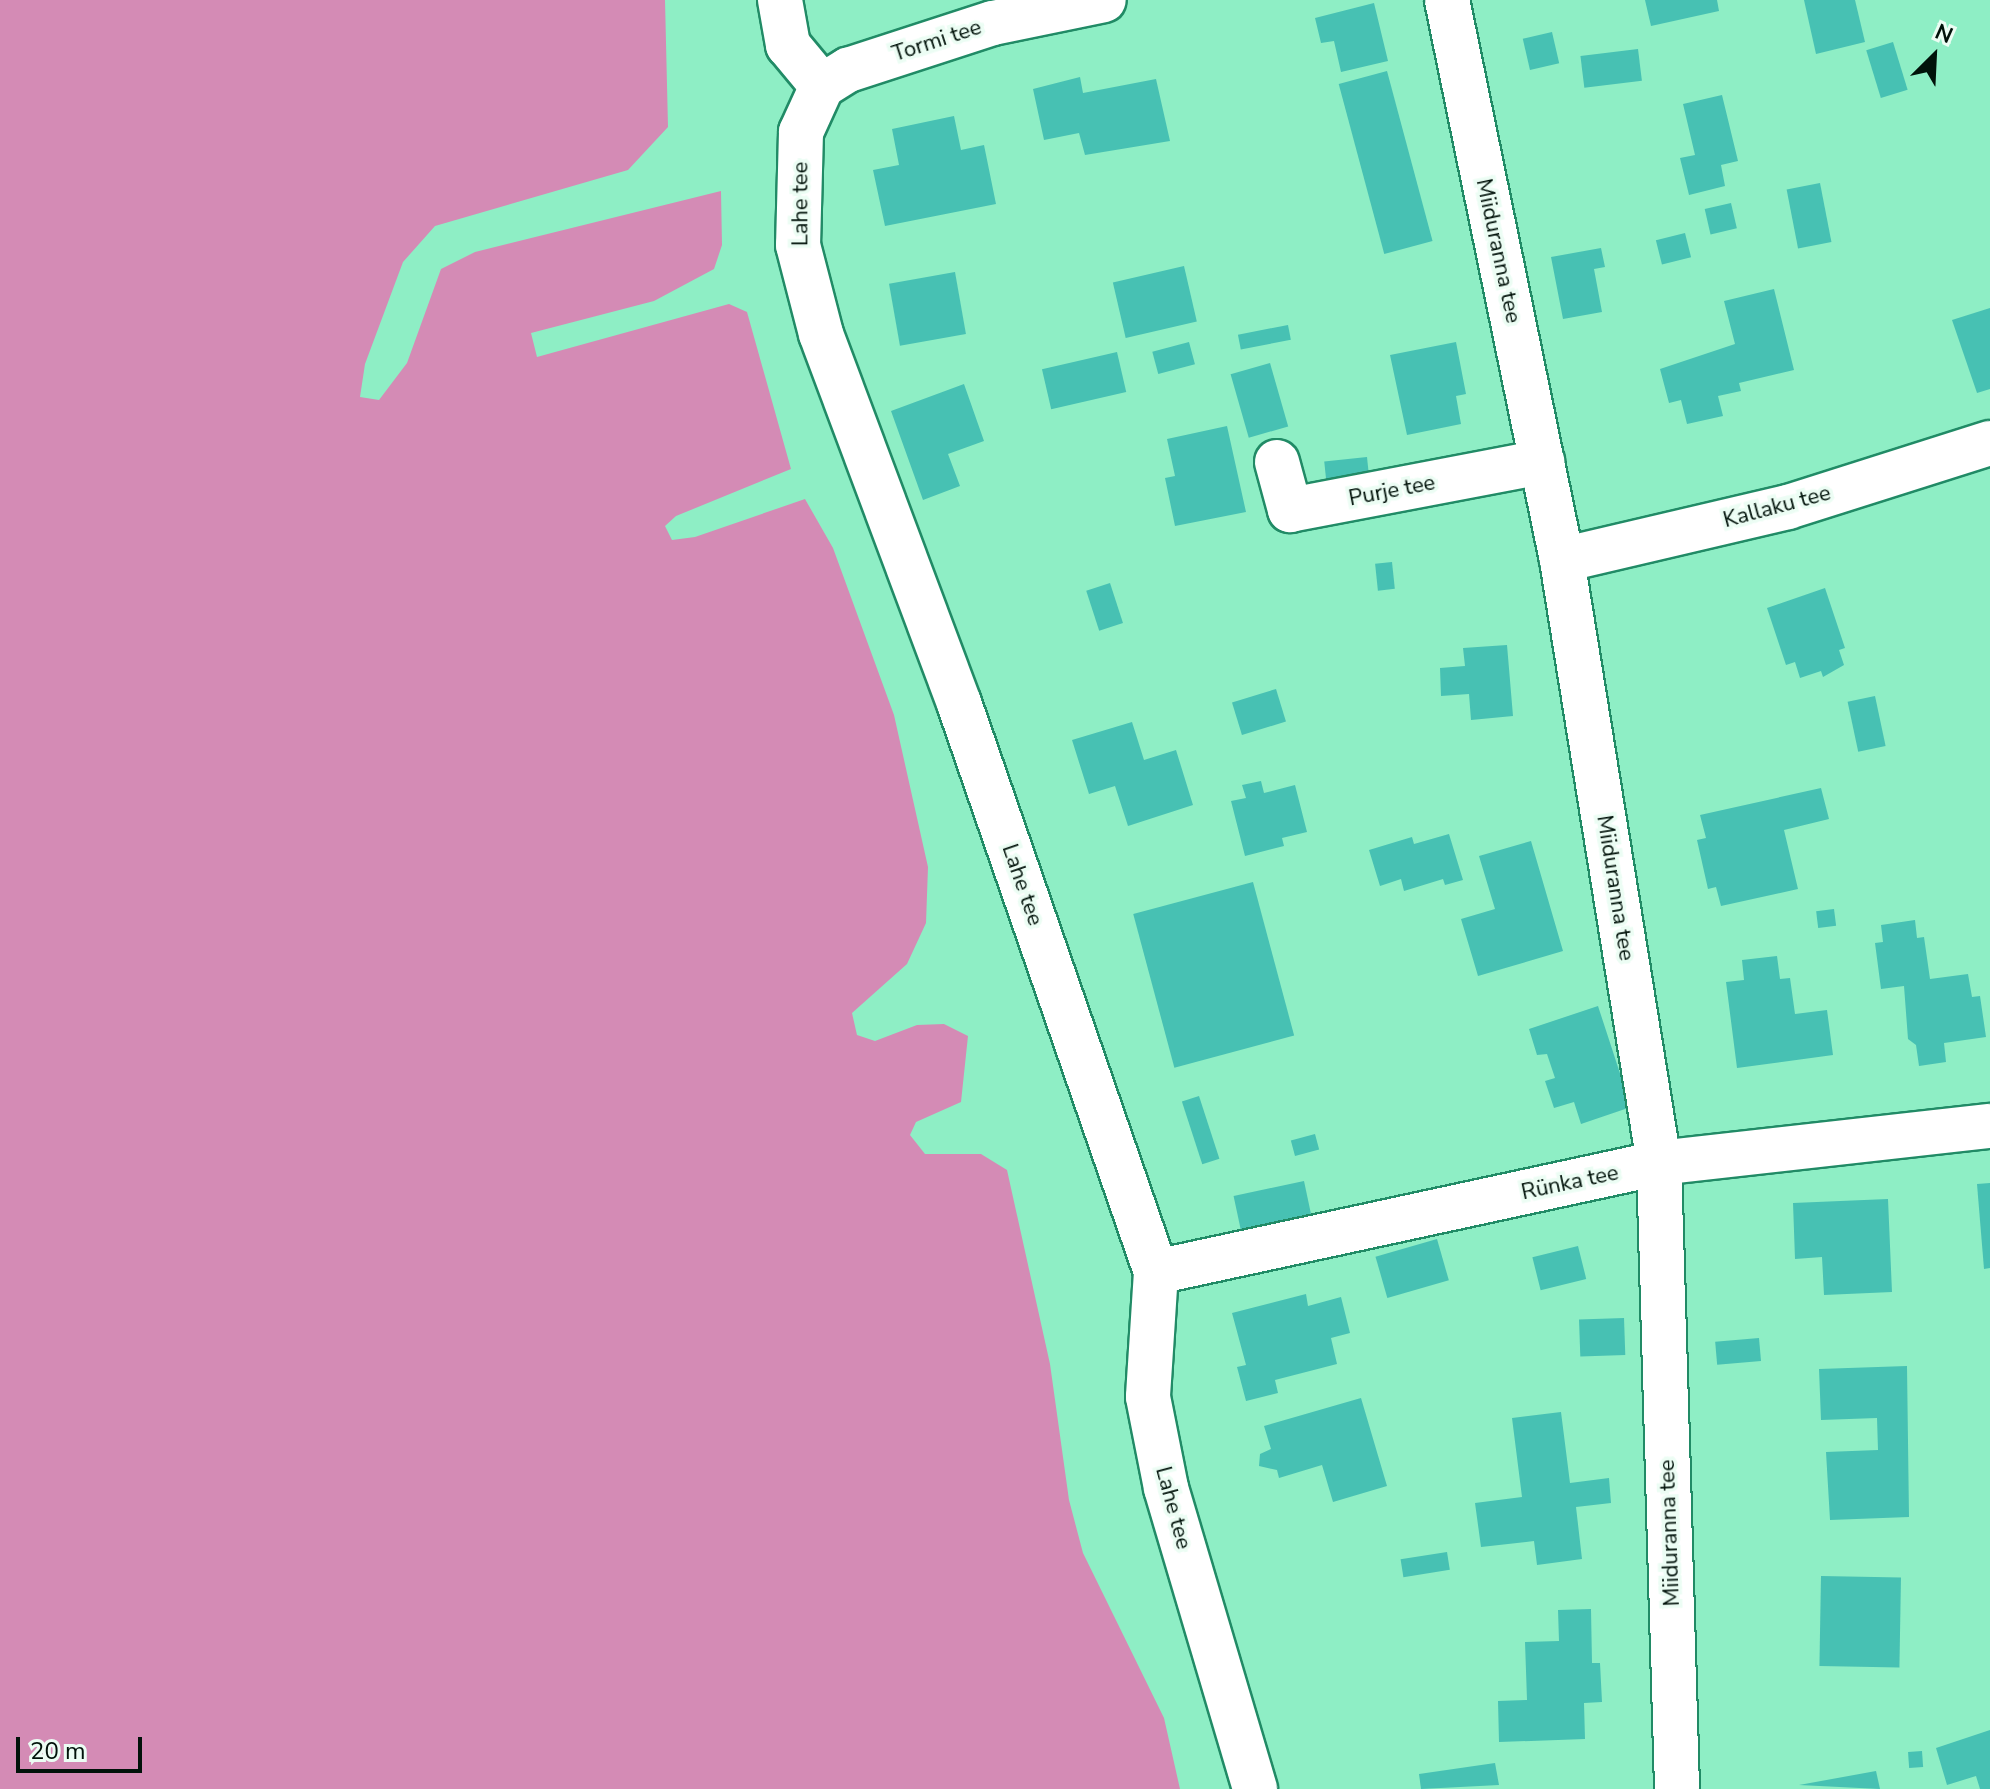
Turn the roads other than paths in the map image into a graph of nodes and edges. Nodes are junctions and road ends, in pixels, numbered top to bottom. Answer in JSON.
{"nodes":[{"id":1,"x":780,"y":0,"type":"edge"},
{"id":2,"x":1104,"y":0,"type":"edge"},
{"id":3,"x":1447,"y":0,"type":"edge"},
{"id":4,"x":822,"y":86,"type":"junction"},
{"id":5,"x":1990,"y":443,"type":"edge"},
{"id":6,"x":1277,"y":462,"type":"dead end"},
{"id":7,"x":1542,"y":462,"type":"junction"},
{"id":8,"x":1562,"y":560,"type":"junction"},
{"id":9,"x":1990,"y":1126,"type":"edge"},
{"id":10,"x":1659,"y":1163,"type":"junction"},
{"id":11,"x":1156,"y":1272,"type":"junction"},
{"id":12,"x":1255,"y":1789,"type":"edge"},
{"id":13,"x":1677,"y":1789,"type":"edge"}],
"edges":[{"from":1,"to":4,"type":"street"},
{"from":2,"to":4,"type":"street","name":"Tormi tee"},
{"from":3,"to":7,"type":"street","name":"Miiduranna tee"},
{"from":4,"to":11,"type":"street","name":"Lahe tee"},
{"from":5,"to":8,"type":"street","name":"Kallaku tee"},
{"from":6,"to":7,"type":"street","name":"Purje tee"},
{"from":7,"to":8,"type":"street","name":"Miiduranna tee"},
{"from":8,"to":10,"type":"street","name":"Miiduranna tee"},
{"from":9,"to":10,"type":"street","name":"Rünka tee"},
{"from":10,"to":11,"type":"street","name":"Rünka tee"},
{"from":10,"to":13,"type":"street","name":"Miiduranna tee"},
{"from":11,"to":12,"type":"street","name":"Lahe tee"}]}
